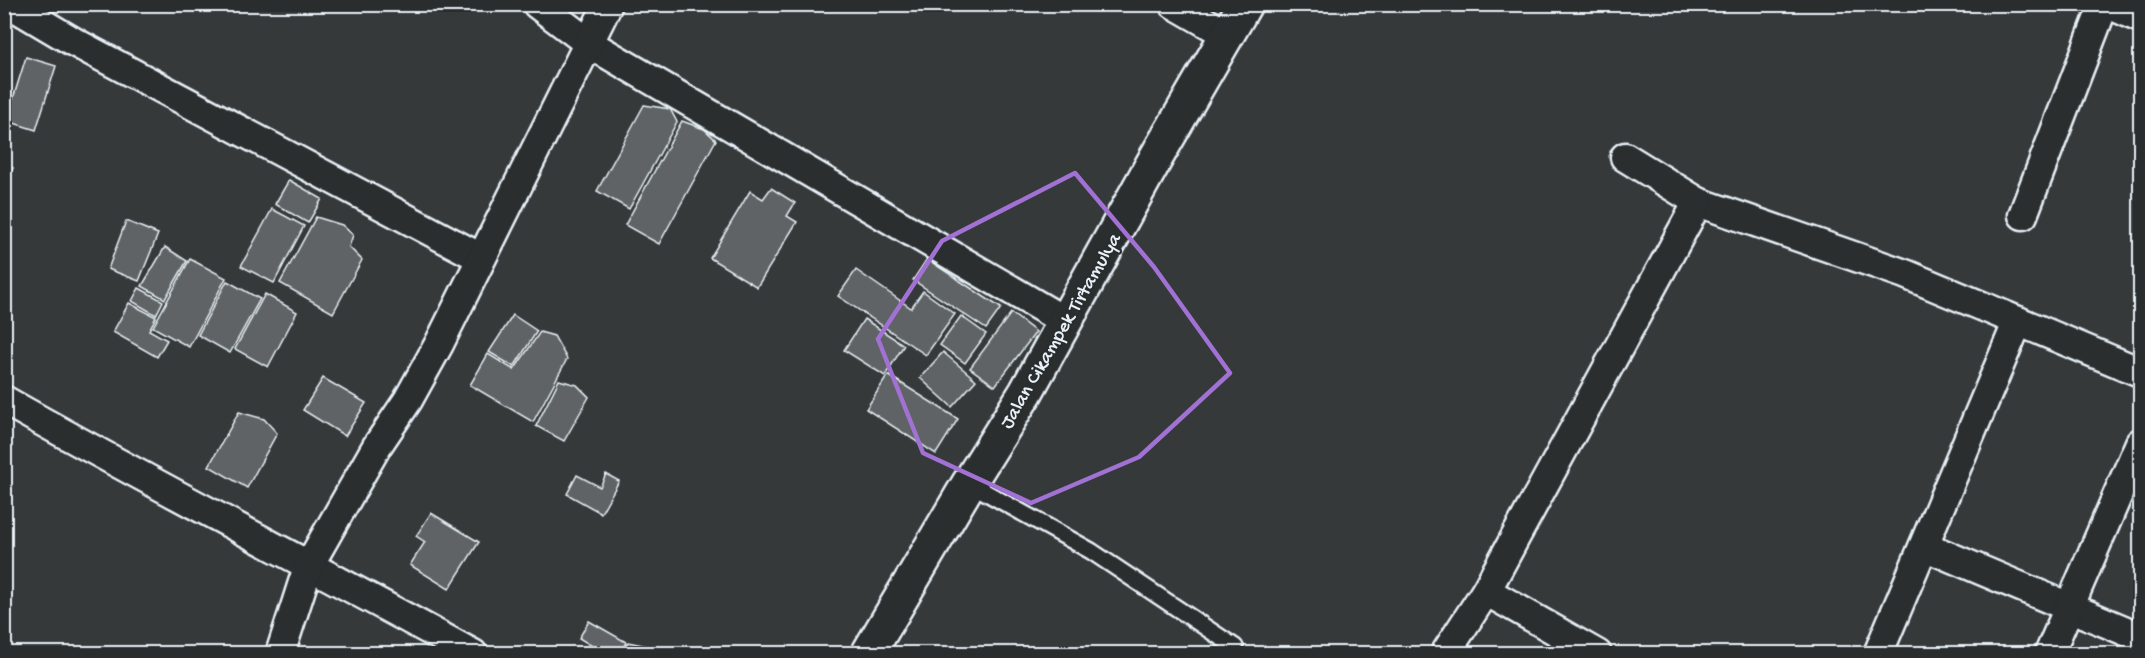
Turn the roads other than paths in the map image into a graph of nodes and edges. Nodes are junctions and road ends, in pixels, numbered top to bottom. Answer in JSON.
{"nodes":[{"id":1,"x":10,"y":4,"type":"edge"},
{"id":2,"x":537,"y":4,"type":"edge"},
{"id":3,"x":608,"y":4,"type":"edge"},
{"id":4,"x":1174,"y":4,"type":"edge"},
{"id":5,"x":1245,"y":4,"type":"edge"},
{"id":6,"x":2104,"y":4,"type":"edge"},
{"id":7,"x":2108,"y":4,"type":"edge"},
{"id":8,"x":2140,"y":18,"type":"edge"},
{"id":9,"x":1228,"y":35,"type":"junction"},
{"id":10,"x":590,"y":44,"type":"junction"},
{"id":11,"x":1625,"y":157,"type":"dead end"},
{"id":12,"x":1698,"y":202,"type":"junction"},
{"id":13,"x":2023,"y":215,"type":"dead end"},
{"id":14,"x":481,"y":258,"type":"junction"},
{"id":15,"x":2018,"y":321,"type":"junction"},
{"id":16,"x":1066,"y":322,"type":"junction"},
{"id":17,"x":2140,"y":372,"type":"edge"},
{"id":18,"x":4,"y":400,"type":"edge"},
{"id":19,"x":2140,"y":444,"type":"edge"},
{"id":20,"x":969,"y":483,"type":"junction"},
{"id":21,"x":1923,"y":546,"type":"junction"},
{"id":22,"x":308,"y":567,"type":"junction"},
{"id":23,"x":1486,"y":591,"type":"junction"},
{"id":24,"x":2069,"y":607,"type":"junction"},
{"id":25,"x":2140,"y":637,"type":"edge"},
{"id":26,"x":1235,"y":647,"type":"dead end"},
{"id":27,"x":280,"y":654,"type":"edge"},
{"id":28,"x":472,"y":654,"type":"edge"},
{"id":29,"x":868,"y":654,"type":"edge"},
{"id":30,"x":1445,"y":654,"type":"edge"},
{"id":31,"x":1597,"y":654,"type":"edge"},
{"id":32,"x":1878,"y":654,"type":"edge"},
{"id":33,"x":2049,"y":654,"type":"edge"}],
"edges":[{"from":1,"to":14,"type":"street"},
{"from":2,"to":10,"type":"street"},
{"from":3,"to":10,"type":"street"},
{"from":4,"to":9,"type":"street"},
{"from":5,"to":9,"type":"street","name":"Jalan Cikampek Tirtamulya"},
{"from":6,"to":13,"type":"street"},
{"from":7,"to":8,"type":"street"},
{"from":9,"to":16,"type":"street","name":"Jalan Cikampek Tirtamulya"},
{"from":10,"to":14,"type":"street"},
{"from":10,"to":16,"type":"street"},
{"from":11,"to":12,"type":"street"},
{"from":12,"to":15,"type":"street"},
{"from":12,"to":23,"type":"street"},
{"from":14,"to":22,"type":"street"},
{"from":15,"to":17,"type":"street"},
{"from":15,"to":21,"type":"street"},
{"from":16,"to":20,"type":"street","name":"Jalan Cikampek Tirtamulya"},
{"from":18,"to":22,"type":"street"},
{"from":19,"to":24,"type":"street"},
{"from":20,"to":26,"type":"lane"},
{"from":20,"to":29,"type":"street","name":"Jalan Cikampek Tirtamulya"},
{"from":21,"to":24,"type":"street"},
{"from":21,"to":32,"type":"street"},
{"from":22,"to":27,"type":"street"},
{"from":22,"to":28,"type":"street"},
{"from":23,"to":30,"type":"street"},
{"from":23,"to":31,"type":"street"},
{"from":24,"to":25,"type":"street"},
{"from":24,"to":33,"type":"street"}]}
